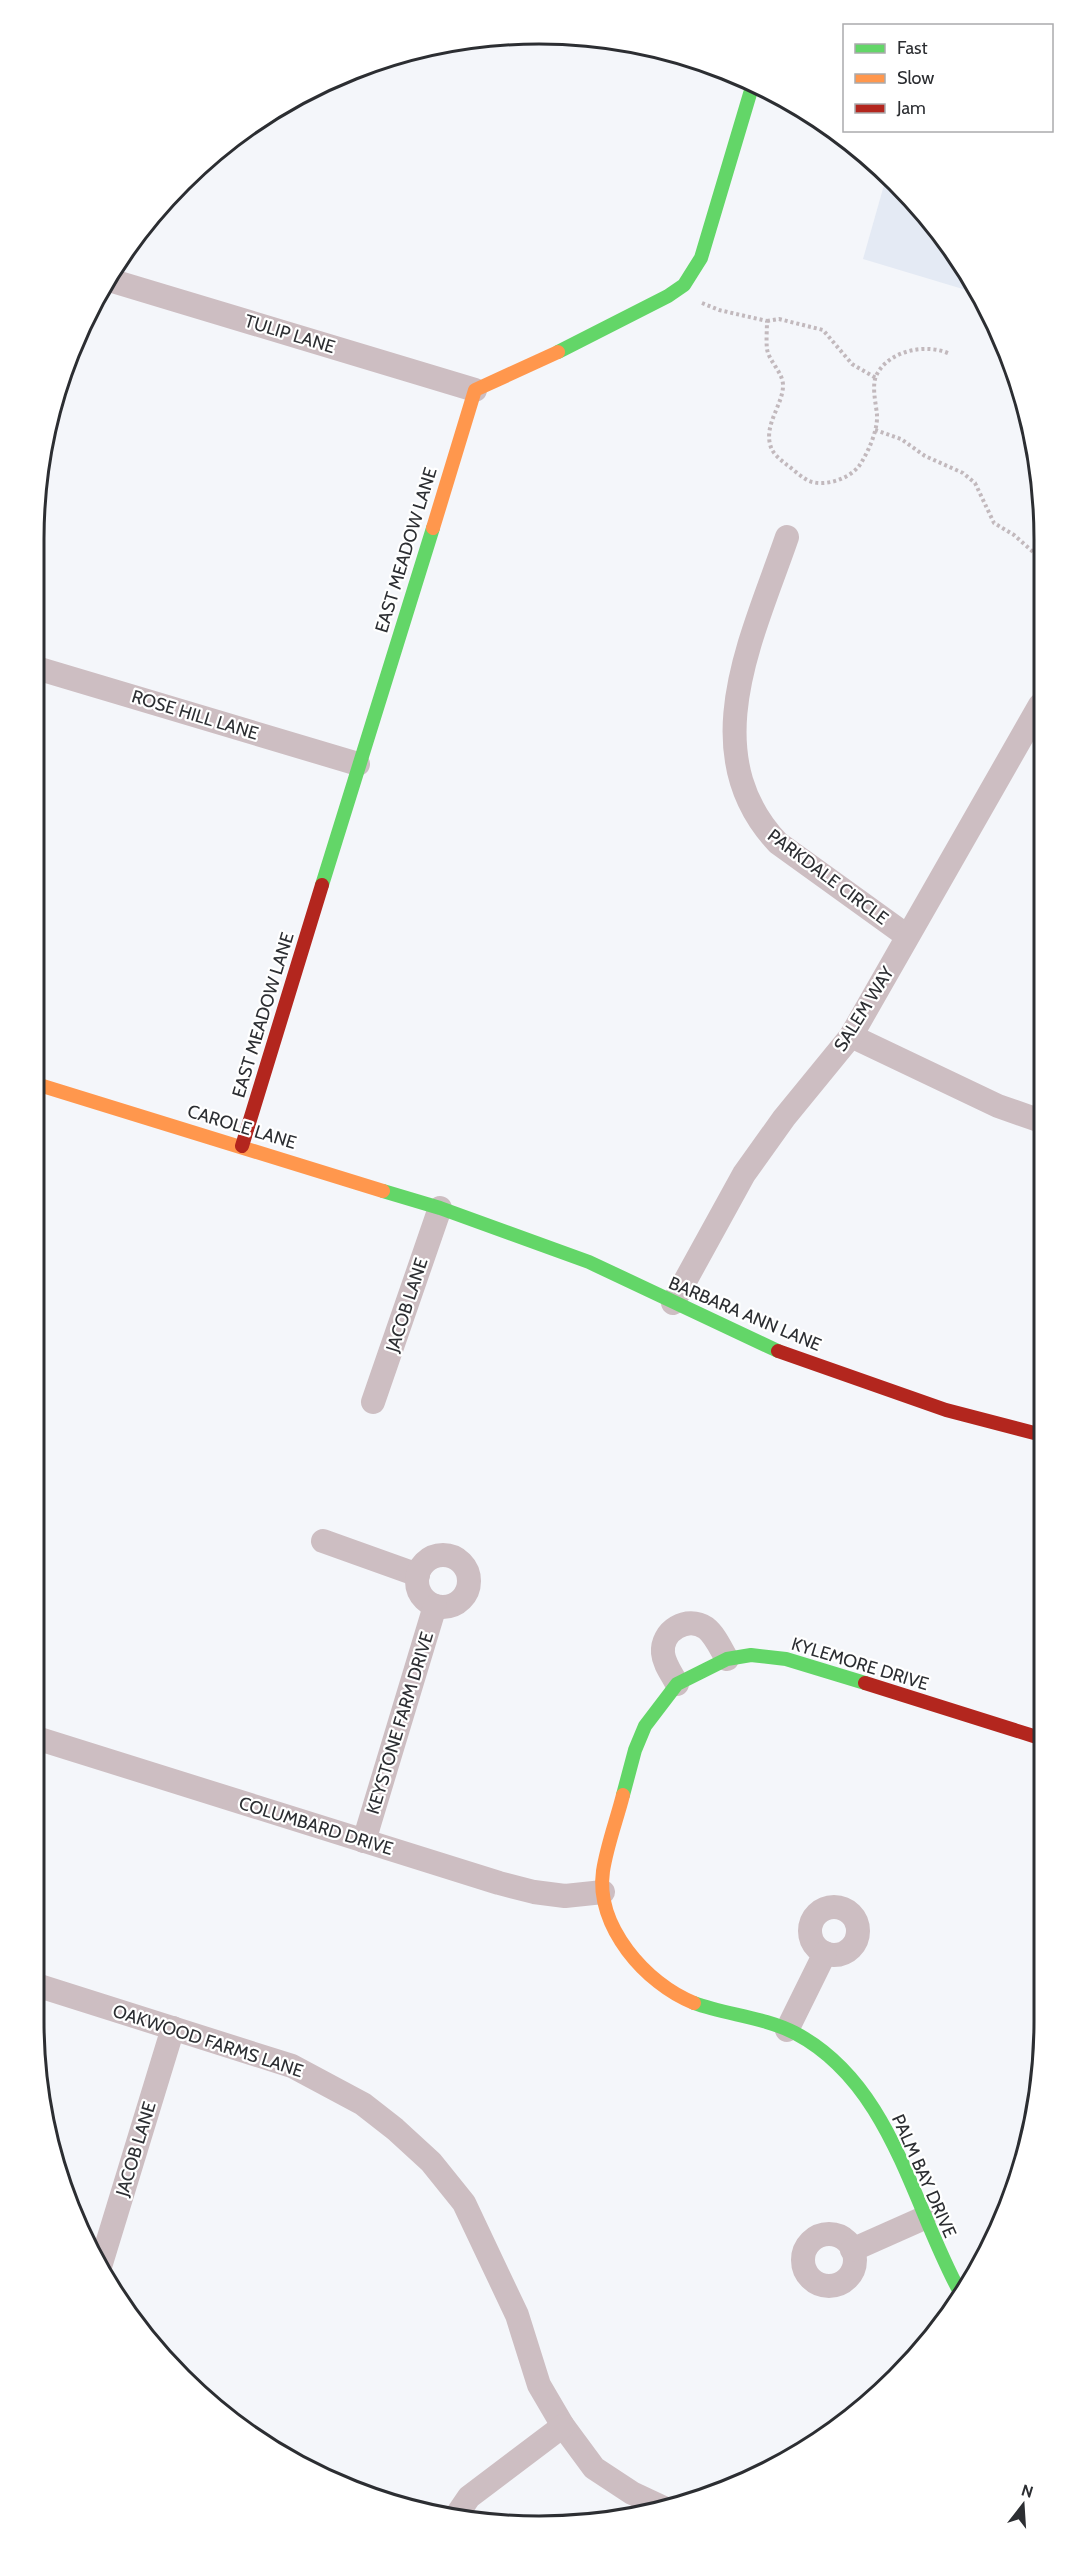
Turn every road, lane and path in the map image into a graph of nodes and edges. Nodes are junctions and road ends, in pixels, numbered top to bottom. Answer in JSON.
{"nodes":[{"id":1,"x":751,"y":92,"type":"edge"},
{"id":2,"x":116,"y":282,"type":"edge"},
{"id":3,"x":686,"y":282,"type":"junction"},
{"id":4,"x":767,"y":321,"type":"junction"},
{"id":5,"x":950,"y":354,"type":"dead end"},
{"id":6,"x":876,"y":378,"type":"junction"},
{"id":7,"x":475,"y":390,"type":"junction"},
{"id":8,"x":874,"y":430,"type":"junction"},
{"id":9,"x":787,"y":537,"type":"dead end"},
{"id":10,"x":1034,"y":553,"type":"edge"},
{"id":11,"x":44,"y":670,"type":"edge"},
{"id":12,"x":1034,"y":715,"type":"edge"},
{"id":13,"x":358,"y":764,"type":"junction"},
{"id":14,"x":907,"y":936,"type":"junction"},
{"id":15,"x":851,"y":1036,"type":"junction"},
{"id":16,"x":44,"y":1086,"type":"edge"},
{"id":17,"x":1034,"y":1118,"type":"edge"},
{"id":18,"x":242,"y":1146,"type":"junction"},
{"id":19,"x":440,"y":1208,"type":"junction"},
{"id":20,"x":673,"y":1303,"type":"junction"},
{"id":21,"x":373,"y":1402,"type":"dead end"},
{"id":22,"x":1034,"y":1433,"type":"edge"},
{"id":23,"x":323,"y":1541,"type":"dead end"},
{"id":24,"x":418,"y":1575,"type":"junction"},
{"id":25,"x":435,"y":1606,"type":"junction"},
{"id":26,"x":727,"y":1659,"type":"junction"},
{"id":27,"x":677,"y":1684,"type":"junction"},
{"id":28,"x":1034,"y":1736,"type":"edge"},
{"id":29,"x":44,"y":1740,"type":"edge"},
{"id":30,"x":364,"y":1841,"type":"junction"},
{"id":31,"x":603,"y":1892,"type":"junction"},
{"id":32,"x":825,"y":1953,"type":"dead end"},
{"id":33,"x":44,"y":1987,"type":"edge"},
{"id":34,"x":173,"y":2028,"type":"junction"},
{"id":35,"x":787,"y":2030,"type":"junction"},
{"id":36,"x":924,"y":2218,"type":"junction"},
{"id":37,"x":852,"y":2250,"type":"dead end"},
{"id":38,"x":103,"y":2255,"type":"edge"},
{"id":39,"x":956,"y":2286,"type":"edge"},
{"id":40,"x":563,"y":2426,"type":"junction"},
{"id":41,"x":652,"y":2502,"type":"edge"},
{"id":42,"x":462,"y":2509,"type":"edge"}],
"edges":[{"from":1,"to":3,"type":"street"},
{"from":2,"to":7,"type":"street","name":"TULIP LANE"},
{"from":3,"to":4,"type":"path"},
{"from":3,"to":7,"type":"street"},
{"from":4,"to":6,"type":"path"},
{"from":4,"to":8,"type":"path"},
{"from":5,"to":6,"type":"path"},
{"from":6,"to":8,"type":"path"},
{"from":7,"to":13,"type":"street","name":"EAST MEADOW LANE"},
{"from":8,"to":10,"type":"path"},
{"from":9,"to":14,"type":"street","name":"PARKDALE CIRCLE"},
{"from":11,"to":13,"type":"street","name":"ROSE HILL LANE"},
{"from":12,"to":14,"type":"street","name":"SALEM WAY"},
{"from":13,"to":18,"type":"street","name":"EAST MEADOW LANE"},
{"from":14,"to":15,"type":"street","name":"SALEM WAY"},
{"from":15,"to":17,"type":"street"},
{"from":15,"to":20,"type":"street","name":"SALEM WAY"},
{"from":16,"to":18,"type":"street","name":"CAROLE LANE"},
{"from":18,"to":19,"type":"street","name":"CAROLE LANE"},
{"from":19,"to":20,"type":"street","name":"BARBARA ANN LANE"},
{"from":19,"to":21,"type":"street","name":"JACOB LANE"},
{"from":20,"to":22,"type":"street","name":"BARBARA ANN LANE"},
{"from":23,"to":24,"type":"street"},
{"from":24,"to":25,"type":"street"},
{"from":24,"to":25,"type":"street"},
{"from":25,"to":30,"type":"street","name":"KEYSTONE FARM DRIVE"},
{"from":26,"to":27,"type":"street","name":"KYLEMORE DRIVE"},
{"from":26,"to":27,"type":"street"},
{"from":26,"to":28,"type":"street","name":"KYLEMORE DRIVE"},
{"from":27,"to":31,"type":"street","name":"KYLEMORE DRIVE"},
{"from":29,"to":30,"type":"street","name":"COLUMBARD DRIVE"},
{"from":30,"to":31,"type":"street","name":"COLUMBARD DRIVE"},
{"from":31,"to":35,"type":"street","name":"PALM BAY DRIVE"},
{"from":32,"to":35,"type":"street"},
{"from":33,"to":34,"type":"street","name":"OAKWOOD FARMS LANE"},
{"from":34,"to":38,"type":"street","name":"JACOB LANE"},
{"from":34,"to":40,"type":"street","name":"OAKWOOD FARMS LANE"},
{"from":35,"to":36,"type":"street","name":"PALM BAY DRIVE"},
{"from":36,"to":37,"type":"street"},
{"from":36,"to":39,"type":"street","name":"PALM BAY DRIVE"},
{"from":40,"to":41,"type":"street","name":"OAKWOOD FARMS LANE"},
{"from":40,"to":42,"type":"street"}]}
